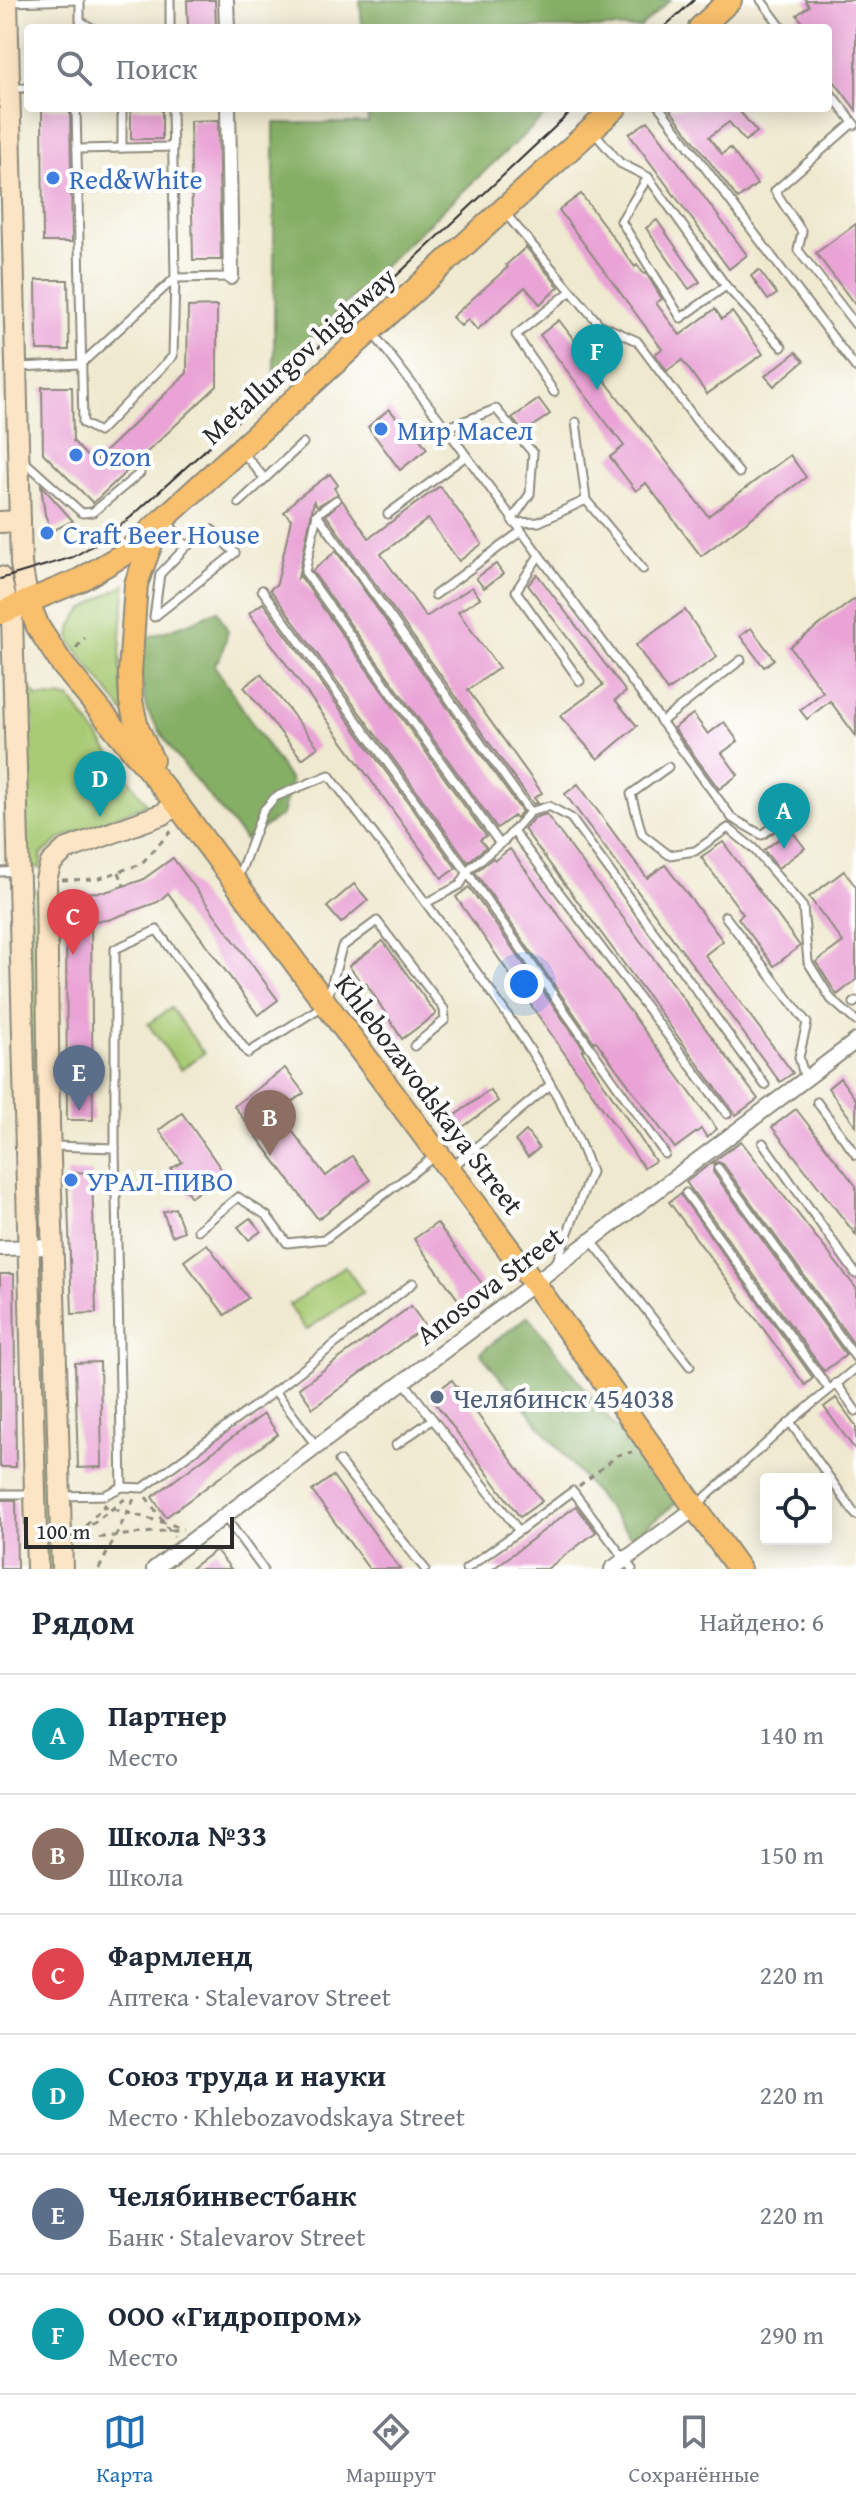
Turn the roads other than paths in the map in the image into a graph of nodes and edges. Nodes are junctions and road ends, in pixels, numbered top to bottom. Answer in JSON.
{"nodes":[{"id":1,"x":79,"y":0,"type":"edge"},
{"id":2,"x":170,"y":0,"type":"edge"},
{"id":3,"x":226,"y":0,"type":"edge"},
{"id":4,"x":730,"y":0,"type":"edge"},
{"id":5,"x":761,"y":0,"type":"edge"},
{"id":6,"x":7,"y":1,"type":"edge"},
{"id":7,"x":85,"y":24,"type":"edge"},
{"id":8,"x":170,"y":24,"type":"edge"},
{"id":9,"x":227,"y":24,"type":"edge"},
{"id":10,"x":704,"y":24,"type":"edge"},
{"id":11,"x":779,"y":24,"type":"edge"},
{"id":12,"x":19,"y":88,"type":"edge"},
{"id":13,"x":832,"y":95,"type":"edge"},
{"id":14,"x":76,"y":112,"type":"edge"},
{"id":15,"x":122,"y":112,"type":"edge"},
{"id":16,"x":172,"y":112,"type":"edge"},
{"id":17,"x":228,"y":112,"type":"edge"},
{"id":18,"x":611,"y":112,"type":"edge"},
{"id":19,"x":663,"y":112,"type":"edge"},
{"id":20,"x":855,"y":125,"type":"edge"},
{"id":21,"x":592,"y":129,"type":"junction"},
{"id":22,"x":173,"y":147,"type":"junction"},
{"id":23,"x":122,"y":148,"type":"junction"},
{"id":24,"x":77,"y":149,"type":"junction"},
{"id":25,"x":648,"y":177,"type":"junction"},
{"id":26,"x":504,"y":211,"type":"junction"},
{"id":27,"x":7,"y":257,"type":"edge"},
{"id":28,"x":231,"y":277,"type":"joint"},
{"id":29,"x":175,"y":278,"type":"junction"},
{"id":30,"x":726,"y":286,"type":"junction"},
{"id":31,"x":571,"y":291,"type":"junction"},
{"id":32,"x":856,"y":325,"type":"edge"},
{"id":33,"x":370,"y":330,"type":"junction"},
{"id":34,"x":782,"y":347,"type":"dead end"},
{"id":35,"x":81,"y":364,"type":"junction"},
{"id":36,"x":16,"y":367,"type":"junction"},
{"id":37,"x":856,"y":368,"type":"edge"},
{"id":38,"x":554,"y":392,"type":"dead end"},
{"id":39,"x":576,"y":422,"type":"dead end"},
{"id":40,"x":446,"y":428,"type":"junction"},
{"id":41,"x":303,"y":443,"type":"dead end"},
{"id":42,"x":240,"y":448,"type":"junction"},
{"id":43,"x":19,"y":456,"type":"junction"},
{"id":44,"x":466,"y":456,"type":"junction"},
{"id":45,"x":140,"y":473,"type":"dead end"},
{"id":46,"x":739,"y":473,"type":"dead end"},
{"id":47,"x":264,"y":478,"type":"junction"},
{"id":48,"x":336,"y":500,"type":"dead end"},
{"id":49,"x":586,"y":500,"type":"junction"},
{"id":50,"x":239,"y":503,"type":"dead end"},
{"id":51,"x":317,"y":514,"type":"junction"},
{"id":52,"x":388,"y":514,"type":"dead end"},
{"id":53,"x":162,"y":520,"type":"junction"},
{"id":54,"x":10,"y":521,"type":"edge"},
{"id":55,"x":513,"y":522,"type":"junction"},
{"id":56,"x":520,"y":532,"type":"junction"},
{"id":57,"x":186,"y":547,"type":"junction"},
{"id":58,"x":538,"y":557,"type":"junction"},
{"id":59,"x":643,"y":569,"type":"dead end"},
{"id":60,"x":0,"y":577,"type":"edge"},
{"id":61,"x":262,"y":590,"type":"dead end"},
{"id":62,"x":435,"y":595,"type":"dead end"},
{"id":63,"x":12,"y":610,"type":"edge"},
{"id":64,"x":741,"y":660,"type":"dead end"},
{"id":65,"x":580,"y":681,"type":"dead end"},
{"id":66,"x":661,"y":722,"type":"junction"},
{"id":67,"x":668,"y":767,"type":"dead end"},
{"id":68,"x":171,"y":797,"type":"junction"},
{"id":69,"x":800,"y":807,"type":"dead end"},
{"id":70,"x":530,"y":812,"type":"junction"},
{"id":71,"x":513,"y":831,"type":"junction"},
{"id":72,"x":500,"y":844,"type":"junction"},
{"id":73,"x":10,"y":871,"type":"edge"},
{"id":74,"x":467,"y":872,"type":"junction"},
{"id":75,"x":52,"y":879,"type":"junction"},
{"id":76,"x":236,"y":883,"type":"junction"},
{"id":77,"x":426,"y":903,"type":"junction"},
{"id":78,"x":725,"y":916,"type":"dead end"},
{"id":79,"x":326,"y":1004,"type":"junction"},
{"id":80,"x":856,"y":1021,"type":"edge"},
{"id":81,"x":856,"y":1041,"type":"edge"},
{"id":82,"x":414,"y":1046,"type":"dead end"},
{"id":83,"x":805,"y":1079,"type":"junction"},
{"id":84,"x":550,"y":1085,"type":"junction"},
{"id":85,"x":765,"y":1085,"type":"dead end"},
{"id":86,"x":817,"y":1102,"type":"dead end"},
{"id":87,"x":727,"y":1114,"type":"dead end"},
{"id":88,"x":763,"y":1143,"type":"dead end"},
{"id":89,"x":50,"y":1146,"type":"junction"},
{"id":90,"x":115,"y":1148,"type":"junction"},
{"id":91,"x":665,"y":1154,"type":"dead end"},
{"id":92,"x":856,"y":1155,"type":"edge"},
{"id":93,"x":443,"y":1162,"type":"junction"},
{"id":94,"x":718,"y":1168,"type":"dead end"},
{"id":95,"x":686,"y":1193,"type":"dead end"},
{"id":96,"x":198,"y":1230,"type":"dead end"},
{"id":97,"x":591,"y":1240,"type":"junction"},
{"id":98,"x":29,"y":1247,"type":"junction"},
{"id":99,"x":53,"y":1247,"type":"junction"},
{"id":100,"x":0,"y":1248,"type":"edge"},
{"id":101,"x":555,"y":1267,"type":"junction"},
{"id":102,"x":856,"y":1274,"type":"edge"},
{"id":103,"x":413,"y":1283,"type":"dead end"},
{"id":104,"x":534,"y":1283,"type":"junction"},
{"id":105,"x":856,"y":1358,"type":"edge"},
{"id":106,"x":690,"y":1366,"type":"dead end"},
{"id":107,"x":856,"y":1368,"type":"edge"},
{"id":108,"x":404,"y":1382,"type":"junction"},
{"id":109,"x":832,"y":1386,"type":"junction"},
{"id":110,"x":275,"y":1391,"type":"junction"},
{"id":111,"x":856,"y":1411,"type":"edge"},
{"id":112,"x":433,"y":1419,"type":"junction"},
{"id":113,"x":790,"y":1422,"type":"junction"},
{"id":114,"x":396,"y":1445,"type":"dead end"},
{"id":115,"x":317,"y":1447,"type":"junction"},
{"id":116,"x":339,"y":1461,"type":"dead end"},
{"id":117,"x":122,"y":1487,"type":"junction"},
{"id":118,"x":0,"y":1494,"type":"edge"},
{"id":119,"x":35,"y":1494,"type":"junction"},
{"id":120,"x":64,"y":1496,"type":"junction"},
{"id":121,"x":694,"y":1509,"type":"junction"},
{"id":122,"x":856,"y":1515,"type":"edge"},
{"id":123,"x":224,"y":1516,"type":"junction"},
{"id":124,"x":519,"y":1531,"type":"junction"},
{"id":125,"x":629,"y":1564,"type":"edge"},
{"id":126,"x":37,"y":1569,"type":"edge"},
{"id":127,"x":62,"y":1569,"type":"edge"},
{"id":128,"x":154,"y":1569,"type":"edge"},
{"id":129,"x":263,"y":1569,"type":"edge"},
{"id":130,"x":425,"y":1569,"type":"edge"},
{"id":131,"x":466,"y":1569,"type":"edge"},
{"id":132,"x":612,"y":1569,"type":"edge"},
{"id":133,"x":739,"y":1569,"type":"edge"}],
"edges":[{"from":1,"to":6,"type":"lane"},
{"from":1,"to":7,"type":"lane"},
{"from":2,"to":8,"type":"lane"},
{"from":3,"to":9,"type":"street"},
{"from":4,"to":10,"type":"main road"},
{"from":5,"to":11,"type":"lane"},
{"from":6,"to":12,"type":"street"},
{"from":12,"to":27,"type":"street"},
{"from":13,"to":20,"type":"lane"},
{"from":14,"to":24,"type":"lane"},
{"from":15,"to":23,"type":"lane"},
{"from":16,"to":22,"type":"lane"},
{"from":17,"to":28,"type":"street"},
{"from":18,"to":21,"type":"main road","name":"Metallurgov highway"},
{"from":19,"to":37,"type":"lane"},
{"from":20,"to":32,"type":"lane"},
{"from":21,"to":25,"type":"lane"},
{"from":21,"to":26,"type":"main road","name":"Metallurgov highway"},
{"from":22,"to":23,"type":"lane"},
{"from":22,"to":29,"type":"lane"},
{"from":23,"to":24,"type":"lane"},
{"from":24,"to":35,"type":"lane"},
{"from":25,"to":30,"type":"lane"},
{"from":25,"to":30,"type":"lane"},
{"from":26,"to":31,"type":"lane"},
{"from":26,"to":33,"type":"main road","name":"Metallurgov highway"},
{"from":27,"to":36,"type":"street"},
{"from":28,"to":29,"type":"lane"},
{"from":29,"to":35,"type":"lane"},
{"from":29,"to":35,"type":"lane"},
{"from":30,"to":34,"type":"lane"},
{"from":31,"to":38,"type":"lane"},
{"from":31,"to":46,"type":"lane"},
{"from":33,"to":40,"type":"lane"},
{"from":33,"to":42,"type":"main road","name":"Metallurgov highway"},
{"from":35,"to":36,"type":"lane"},
{"from":36,"to":43,"type":"street"},
{"from":39,"to":49,"type":"lane"},
{"from":40,"to":44,"type":"lane"},
{"from":40,"to":55,"type":"lane"},
{"from":41,"to":47,"type":"lane"},
{"from":42,"to":47,"type":"lane"},
{"from":42,"to":53,"type":"main road","name":"Metallurgov highway"},
{"from":43,"to":45,"type":"lane"},
{"from":43,"to":54,"type":"street"},
{"from":44,"to":52,"type":"lane"},
{"from":44,"to":55,"type":"lane"},
{"from":47,"to":50,"type":"lane"},
{"from":48,"to":51,"type":"lane"},
{"from":49,"to":55,"type":"lane"},
{"from":49,"to":59,"type":"lane"},
{"from":51,"to":70,"type":"lane"},
{"from":51,"to":72,"type":"lane"},
{"from":53,"to":57,"type":"lane"},
{"from":53,"to":63,"type":"main road","name":"Metallurgov highway"},
{"from":53,"to":68,"type":"main road"},
{"from":54,"to":63,"type":"street"},
{"from":55,"to":56,"type":"lane"},
{"from":56,"to":58,"type":"lane"},
{"from":56,"to":62,"type":"lane"},
{"from":57,"to":57,"type":"lane"},
{"from":58,"to":65,"type":"lane"},
{"from":58,"to":66,"type":"lane"},
{"from":60,"to":63,"type":"street"},
{"from":61,"to":74,"type":"lane"},
{"from":63,"to":68,"type":"main road","name":"Khlebozavodskaya Street"},
{"from":63,"to":73,"type":"street"},
{"from":64,"to":66,"type":"lane"},
{"from":66,"to":69,"type":"lane"},
{"from":67,"to":80,"type":"lane"},
{"from":68,"to":75,"type":"street"},
{"from":68,"to":76,"type":"main road","name":"Khlebozavodskaya Street"},
{"from":70,"to":71,"type":"lane"},
{"from":70,"to":85,"type":"lane"},
{"from":71,"to":72,"type":"lane"},
{"from":71,"to":87,"type":"lane"},
{"from":72,"to":74,"type":"lane"},
{"from":73,"to":75,"type":"street"},
{"from":73,"to":98,"type":"street"},
{"from":74,"to":77,"type":"lane"},
{"from":74,"to":91,"type":"lane"},
{"from":75,"to":89,"type":"street"},
{"from":76,"to":77,"type":"lane"},
{"from":76,"to":79,"type":"main road","name":"Khlebozavodskaya Street"},
{"from":77,"to":84,"type":"lane"},
{"from":78,"to":83,"type":"lane"},
{"from":79,"to":82,"type":"lane"},
{"from":79,"to":90,"type":"lane"},
{"from":79,"to":93,"type":"main road","name":"Khlebozavodskaya Street"},
{"from":81,"to":83,"type":"street","name":"Anosova Street"},
{"from":83,"to":97,"type":"street","name":"Anosova Street"},
{"from":84,"to":93,"type":"lane"},
{"from":84,"to":101,"type":"lane"},
{"from":86,"to":92,"type":"lane"},
{"from":88,"to":102,"type":"lane"},
{"from":89,"to":90,"type":"lane"},
{"from":89,"to":99,"type":"street"},
{"from":90,"to":117,"type":"lane"},
{"from":93,"to":96,"type":"lane"},
{"from":93,"to":104,"type":"main road","name":"Khlebozavodskaya Street"},
{"from":94,"to":105,"type":"lane"},
{"from":95,"to":109,"type":"lane"},
{"from":97,"to":101,"type":"street","name":"Anosova Street"},
{"from":97,"to":106,"type":"lane"},
{"from":98,"to":99,"type":"street"},
{"from":98,"to":100,"type":"street"},
{"from":98,"to":119,"type":"street"},
{"from":99,"to":120,"type":"street"},
{"from":101,"to":104,"type":"street","name":"Anosova Street"},
{"from":103,"to":110,"type":"lane"},
{"from":104,"to":108,"type":"street","name":"Anosova Street"},
{"from":104,"to":121,"type":"main road","name":"Khlebozavodskaya Street"},
{"from":107,"to":109,"type":"lane"},
{"from":108,"to":112,"type":"lane"},
{"from":108,"to":115,"type":"street","name":"Anosova Street"},
{"from":109,"to":111,"type":"lane"},
{"from":109,"to":113,"type":"lane"},
{"from":110,"to":115,"type":"lane"},
{"from":110,"to":117,"type":"lane"},
{"from":112,"to":114,"type":"lane"},
{"from":112,"to":124,"type":"lane"},
{"from":113,"to":121,"type":"lane"},
{"from":113,"to":122,"type":"lane"},
{"from":115,"to":123,"type":"street","name":"Anosova Street"},
{"from":116,"to":130,"type":"lane"},
{"from":117,"to":120,"type":"lane"},
{"from":118,"to":119,"type":"lane"},
{"from":119,"to":126,"type":"street"},
{"from":120,"to":127,"type":"street"},
{"from":121,"to":125,"type":"street"},
{"from":121,"to":133,"type":"main road","name":"Khlebozavodskaya Street"},
{"from":123,"to":128,"type":"street","name":"Anosova Street"},
{"from":123,"to":129,"type":"lane"},
{"from":124,"to":125,"type":"lane"},
{"from":124,"to":131,"type":"lane"},
{"from":125,"to":132,"type":"street"}]}
